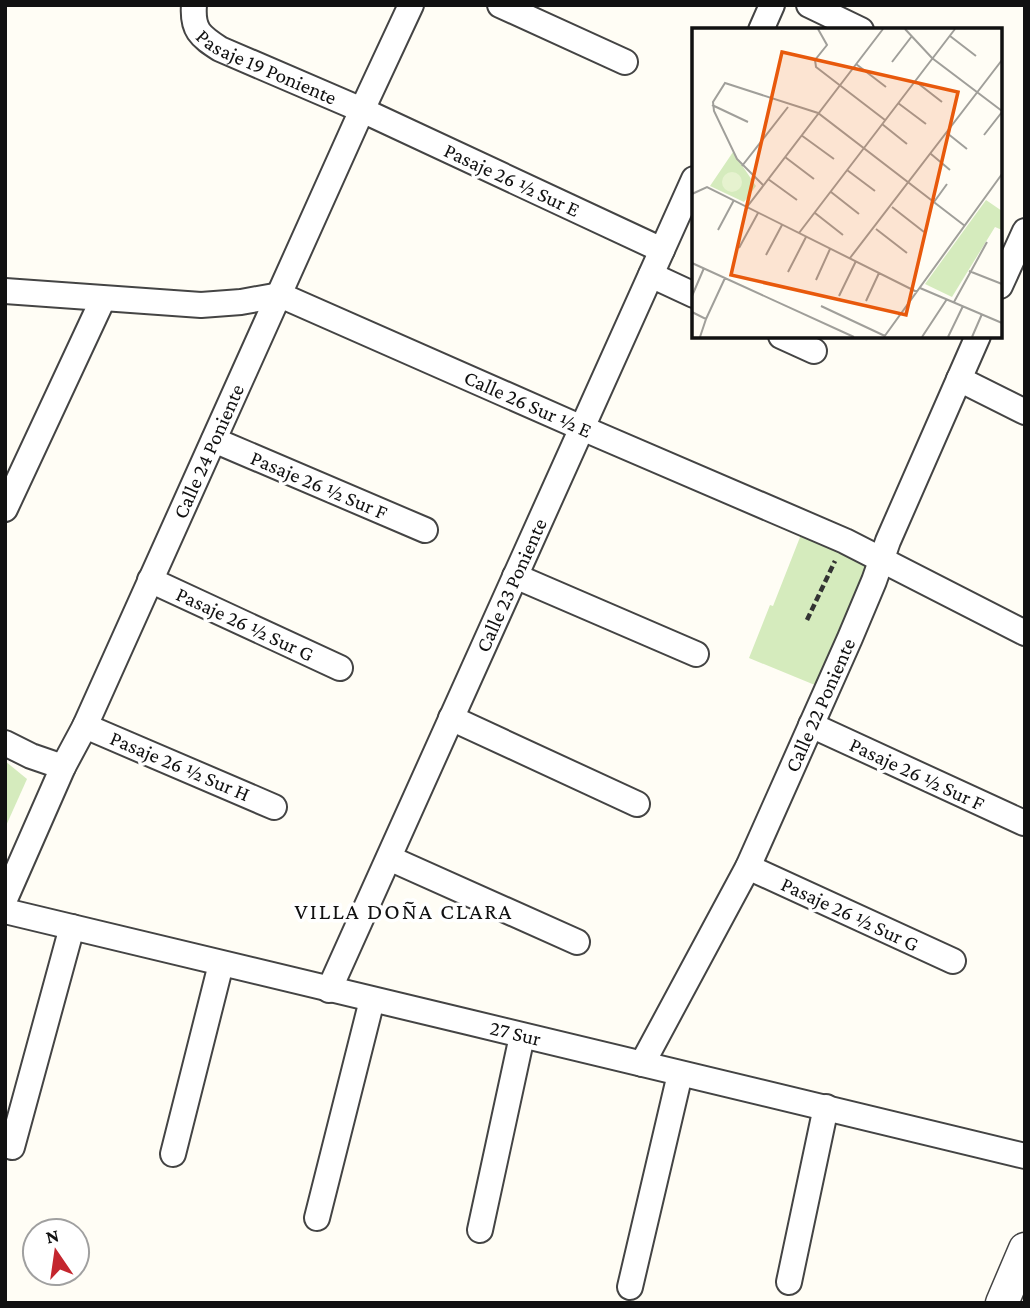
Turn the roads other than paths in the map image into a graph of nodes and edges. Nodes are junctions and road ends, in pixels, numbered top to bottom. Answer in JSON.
{"nodes":[{"id":1,"x":194,"y":5,"type":"edge"},
{"id":2,"x":411,"y":5,"type":"edge"},
{"id":3,"x":500,"y":5,"type":"edge"},
{"id":4,"x":772,"y":5,"type":"edge"},
{"id":5,"x":808,"y":5,"type":"edge"},
{"id":6,"x":762,"y":28,"type":"edge"},
{"id":7,"x":857,"y":28,"type":"edge"},
{"id":8,"x":625,"y":62,"type":"dead end"},
{"id":9,"x":362,"y":110,"type":"junction"},
{"id":10,"x":692,"y":183,"type":"edge"},
{"id":11,"x":1023,"y":237,"type":"edge"},
{"id":12,"x":662,"y":250,"type":"junction"},
{"id":13,"x":651,"y":275,"type":"junction"},
{"id":14,"x":1002,"y":282,"type":"edge"},
{"id":15,"x":5,"y":291,"type":"edge"},
{"id":16,"x":692,"y":294,"type":"edge"},
{"id":17,"x":280,"y":295,"type":"junction"},
{"id":18,"x":103,"y":299,"type":"junction"},
{"id":19,"x":785,"y":338,"type":"edge"},
{"id":20,"x":977,"y":338,"type":"edge"},
{"id":21,"x":814,"y":351,"type":"dead end"},
{"id":22,"x":959,"y":379,"type":"junction"},
{"id":23,"x":1025,"y":412,"type":"edge"},
{"id":24,"x":582,"y":428,"type":"junction"},
{"id":25,"x":214,"y":440,"type":"junction"},
{"id":26,"x":5,"y":509,"type":"edge"},
{"id":27,"x":425,"y":530,"type":"dead end"},
{"id":28,"x":881,"y":559,"type":"junction"},
{"id":29,"x":515,"y":576,"type":"junction"},
{"id":30,"x":150,"y":580,"type":"junction"},
{"id":31,"x":1025,"y":633,"type":"edge"},
{"id":32,"x":696,"y":654,"type":"dead end"},
{"id":33,"x":340,"y":668,"type":"dead end"},
{"id":34,"x":451,"y":718,"type":"junction"},
{"id":35,"x":811,"y":725,"type":"junction"},
{"id":36,"x":85,"y":726,"type":"junction"},
{"id":37,"x":5,"y":743,"type":"edge"},
{"id":38,"x":64,"y":767,"type":"junction"},
{"id":39,"x":637,"y":804,"type":"dead end"},
{"id":40,"x":274,"y":807,"type":"dead end"},
{"id":41,"x":1024,"y":823,"type":"edge"},
{"id":42,"x":389,"y":858,"type":"junction"},
{"id":43,"x":748,"y":867,"type":"junction"},
{"id":44,"x":5,"y":899,"type":"edge"},
{"id":45,"x":5,"y":911,"type":"edge"},
{"id":46,"x":72,"y":927,"type":"junction"},
{"id":47,"x":577,"y":942,"type":"dead end"},
{"id":48,"x":953,"y":961,"type":"dead end"},
{"id":49,"x":221,"y":964,"type":"junction"},
{"id":50,"x":329,"y":990,"type":"junction"},
{"id":51,"x":372,"y":1000,"type":"junction"},
{"id":52,"x":522,"y":1036,"type":"junction"},
{"id":53,"x":642,"y":1064,"type":"junction"},
{"id":54,"x":680,"y":1073,"type":"junction"},
{"id":55,"x":826,"y":1107,"type":"junction"},
{"id":56,"x":12,"y":1147,"type":"dead end"},
{"id":57,"x":173,"y":1154,"type":"dead end"},
{"id":58,"x":1025,"y":1156,"type":"edge"},
{"id":59,"x":317,"y":1218,"type":"dead end"},
{"id":60,"x":480,"y":1230,"type":"dead end"},
{"id":61,"x":1025,"y":1249,"type":"edge"},
{"id":62,"x":789,"y":1282,"type":"dead end"},
{"id":63,"x":630,"y":1287,"type":"dead end"},
{"id":64,"x":1002,"y":1303,"type":"edge"}],
"edges":[{"from":1,"to":9,"type":"street","name":"Pasaje 19 Poniente"},
{"from":2,"to":9,"type":"street","name":"Calle 24 Poniente"},
{"from":3,"to":8,"type":"street"},
{"from":4,"to":6,"type":"street"},
{"from":5,"to":7,"type":"street"},
{"from":9,"to":12,"type":"street","name":"Pasaje 26 ½ Sur E"},
{"from":9,"to":17,"type":"street","name":"Calle 24 Poniente"},
{"from":10,"to":12,"type":"street","name":"Calle 23 Poniente"},
{"from":11,"to":14,"type":"street"},
{"from":12,"to":13,"type":"street","name":"Calle 23 Poniente"},
{"from":13,"to":16,"type":"street"},
{"from":13,"to":24,"type":"street","name":"Calle 23 Poniente"},
{"from":15,"to":18,"type":"street"},
{"from":17,"to":18,"type":"street"},
{"from":17,"to":24,"type":"street","name":"Calle 26 Sur ½ E"},
{"from":17,"to":25,"type":"street","name":"Calle 24 Poniente"},
{"from":18,"to":26,"type":"street"},
{"from":19,"to":21,"type":"street"},
{"from":20,"to":22,"type":"street","name":"Calle 22 Poniente"},
{"from":22,"to":23,"type":"street"},
{"from":22,"to":28,"type":"street","name":"Calle 22 Poniente"},
{"from":24,"to":28,"type":"street","name":"Calle 26 Sur ½ E"},
{"from":24,"to":29,"type":"street","name":"Calle 23 Poniente"},
{"from":25,"to":27,"type":"street","name":"Pasaje 26 ½ Sur F"},
{"from":25,"to":30,"type":"street","name":"Calle 24 Poniente"},
{"from":28,"to":31,"type":"street","name":"Calle 26 Sur ½ E"},
{"from":28,"to":35,"type":"street","name":"Calle 22 Poniente"},
{"from":29,"to":32,"type":"street"},
{"from":29,"to":34,"type":"street","name":"Calle 23 Poniente"},
{"from":30,"to":33,"type":"street","name":"Pasaje 26 ½ Sur G"},
{"from":30,"to":36,"type":"street","name":"Calle 24 Poniente"},
{"from":34,"to":39,"type":"street"},
{"from":34,"to":42,"type":"street","name":"Calle 23 Poniente"},
{"from":35,"to":41,"type":"street","name":"Pasaje 26 ½ Sur F"},
{"from":35,"to":43,"type":"street","name":"Calle 22 Poniente"},
{"from":36,"to":38,"type":"street","name":"Calle 24 Poniente"},
{"from":36,"to":40,"type":"street","name":"Pasaje 26 ½ Sur H"},
{"from":37,"to":38,"type":"street"},
{"from":38,"to":44,"type":"street","name":"Calle 24 Poniente"},
{"from":42,"to":47,"type":"street"},
{"from":42,"to":50,"type":"street","name":"Calle 23 Poniente"},
{"from":43,"to":48,"type":"street","name":"Pasaje 26 ½ Sur G"},
{"from":43,"to":53,"type":"street","name":"Calle 22 Poniente"},
{"from":45,"to":46,"type":"street","name":"27 Sur"},
{"from":46,"to":49,"type":"street","name":"27 Sur"},
{"from":46,"to":56,"type":"street"},
{"from":49,"to":50,"type":"street","name":"27 Sur"},
{"from":49,"to":57,"type":"street"},
{"from":50,"to":51,"type":"street","name":"27 Sur"},
{"from":51,"to":52,"type":"street","name":"27 Sur"},
{"from":51,"to":59,"type":"street"},
{"from":52,"to":53,"type":"street","name":"27 Sur"},
{"from":52,"to":60,"type":"street"},
{"from":53,"to":54,"type":"street","name":"27 Sur"},
{"from":54,"to":55,"type":"street","name":"27 Sur"},
{"from":54,"to":63,"type":"street"},
{"from":55,"to":58,"type":"street","name":"27 Sur"},
{"from":55,"to":62,"type":"street"},
{"from":61,"to":64,"type":"street"}]}
